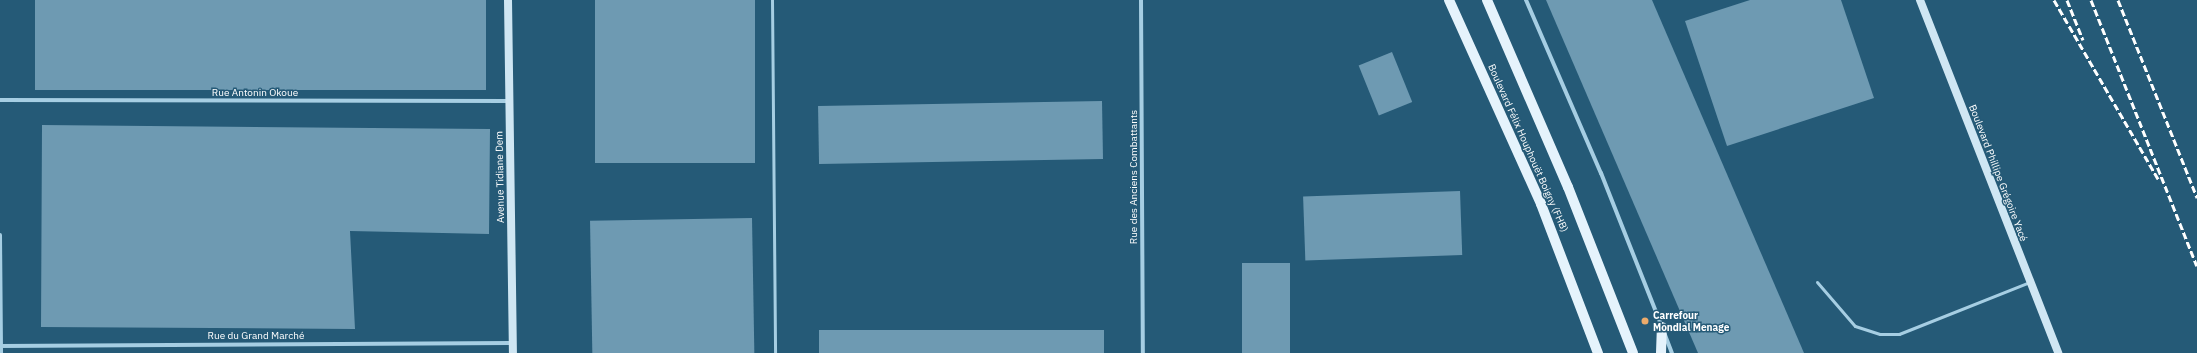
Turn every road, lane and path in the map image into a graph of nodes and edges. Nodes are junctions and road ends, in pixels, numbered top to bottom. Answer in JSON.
{"nodes":[{"id":1,"x":508,"y":0,"type":"edge"},
{"id":2,"x":772,"y":0,"type":"edge"},
{"id":3,"x":1141,"y":0,"type":"edge"},
{"id":4,"x":1449,"y":0,"type":"edge"},
{"id":5,"x":1487,"y":0,"type":"edge"},
{"id":6,"x":1526,"y":0,"type":"edge"},
{"id":7,"x":1920,"y":0,"type":"edge"},
{"id":8,"x":0,"y":100,"type":"edge"},
{"id":9,"x":509,"y":101,"type":"junction"},
{"id":10,"x":0,"y":235,"type":"edge"},
{"id":11,"x":1817,"y":282,"type":"dead end"},
{"id":12,"x":2030,"y":282,"type":"junction"},
{"id":13,"x":1662,"y":327,"type":"junction"},
{"id":14,"x":513,"y":342,"type":"junction"},
{"id":15,"x":1,"y":346,"type":"edge"},
{"id":16,"x":2,"y":353,"type":"edge"},
{"id":17,"x":513,"y":353,"type":"edge"},
{"id":18,"x":775,"y":353,"type":"edge"},
{"id":19,"x":1143,"y":353,"type":"edge"},
{"id":20,"x":1598,"y":353,"type":"edge"},
{"id":21,"x":1633,"y":353,"type":"edge"},
{"id":22,"x":1661,"y":353,"type":"edge"},
{"id":23,"x":1672,"y":353,"type":"edge"},
{"id":24,"x":2058,"y":353,"type":"edge"}],
"edges":[{"from":1,"to":9,"type":"street","name":"Avenue Tidiane Dem"},
{"from":2,"to":18,"type":"lane"},
{"from":3,"to":19,"type":"street","name":"Rue des Anciens Combattants"},
{"from":4,"to":20,"type":"main road","name":"Boulevard Félix Houphouët Boigny (FHB)"},
{"from":5,"to":21,"type":"main road","name":"Boulevard Félix Houphouët Boigny (FHB)"},
{"from":6,"to":13,"type":"street"},
{"from":7,"to":12,"type":"street","name":"Boulevard Phillipe Grégoire Yacé"},
{"from":8,"to":9,"type":"street","name":"Rue Antonin Okoue"},
{"from":9,"to":14,"type":"street","name":"Avenue Tidiane Dem"},
{"from":10,"to":15,"type":"street"},
{"from":11,"to":12,"type":"lane"},
{"from":12,"to":24,"type":"street","name":"Boulevard Phillipe Grégoire Yacé"},
{"from":13,"to":22,"type":"main road"},
{"from":13,"to":23,"type":"street"},
{"from":14,"to":15,"type":"street","name":"Rue du Grand Marché"},
{"from":14,"to":17,"type":"street","name":"Avenue Tidiane Dem"},
{"from":15,"to":16,"type":"street"}]}
